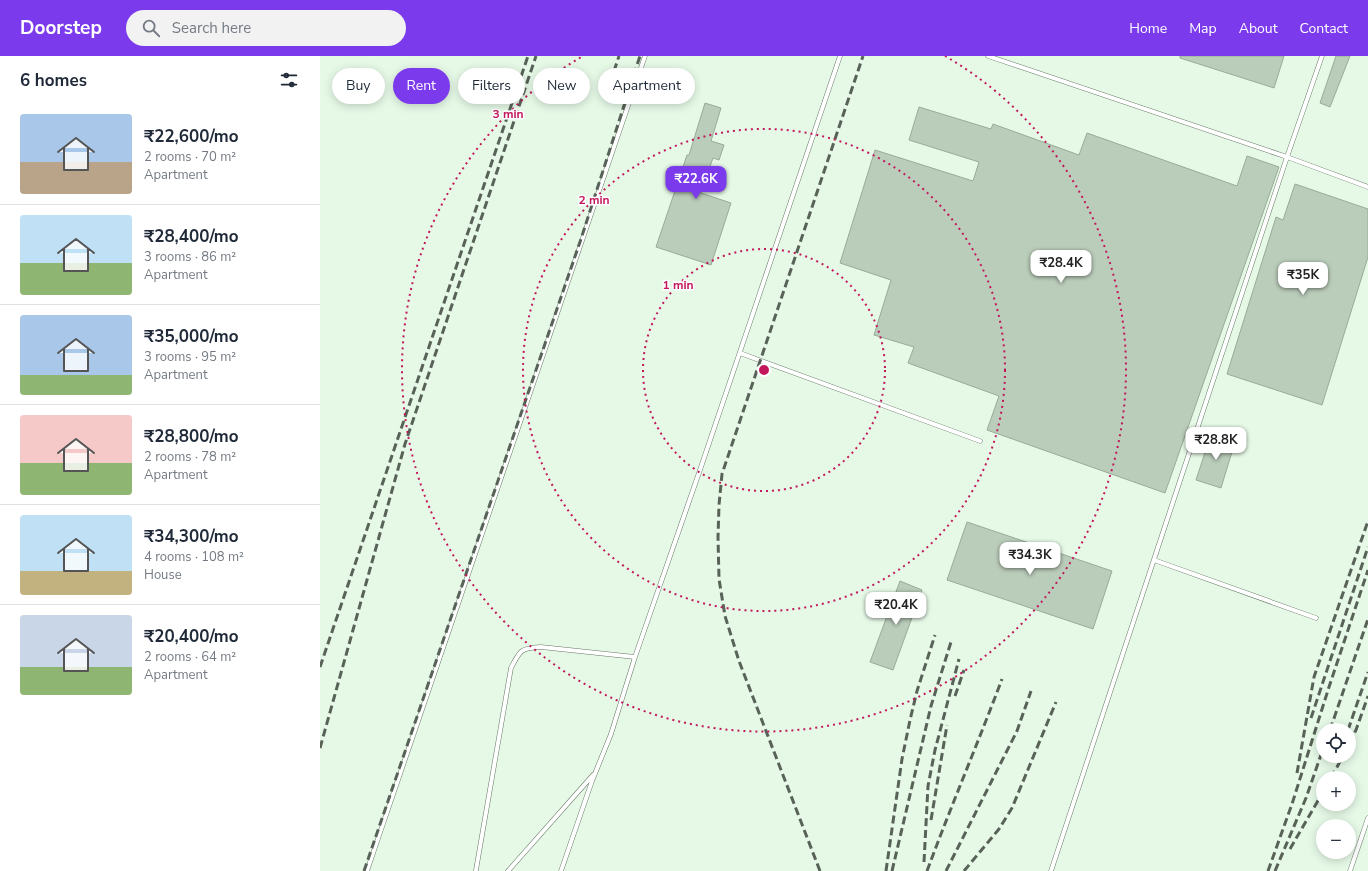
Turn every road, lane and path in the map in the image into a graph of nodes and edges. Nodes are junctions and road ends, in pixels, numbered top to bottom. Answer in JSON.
{"nodes":[{"id":1,"x":645,"y":56,"type":"edge"},
{"id":2,"x":840,"y":56,"type":"edge"},
{"id":3,"x":988,"y":56,"type":"edge"},
{"id":4,"x":1322,"y":56,"type":"edge"},
{"id":5,"x":1287,"y":157,"type":"junction"},
{"id":6,"x":1368,"y":186,"type":"edge"},
{"id":7,"x":740,"y":353,"type":"junction"},
{"id":8,"x":980,"y":441,"type":"dead end"},
{"id":9,"x":1154,"y":560,"type":"junction"},
{"id":10,"x":1316,"y":618,"type":"dead end"},
{"id":11,"x":636,"y":657,"type":"junction"},
{"id":12,"x":596,"y":772,"type":"junction"},
{"id":13,"x":1368,"y":818,"type":"edge"},
{"id":14,"x":476,"y":870,"type":"edge"},
{"id":15,"x":367,"y":871,"type":"edge"},
{"id":16,"x":508,"y":871,"type":"edge"},
{"id":17,"x":561,"y":871,"type":"edge"},
{"id":18,"x":1051,"y":871,"type":"edge"},
{"id":19,"x":1350,"y":871,"type":"edge"}],
"edges":[{"from":1,"to":15,"type":"lane"},
{"from":2,"to":7,"type":"lane"},
{"from":3,"to":5,"type":"lane"},
{"from":4,"to":5,"type":"lane"},
{"from":5,"to":6,"type":"lane"},
{"from":5,"to":9,"type":"lane"},
{"from":7,"to":8,"type":"lane"},
{"from":7,"to":11,"type":"lane"},
{"from":9,"to":10,"type":"lane"},
{"from":9,"to":18,"type":"lane"},
{"from":11,"to":12,"type":"lane"},
{"from":11,"to":14,"type":"lane"},
{"from":12,"to":16,"type":"lane"},
{"from":12,"to":17,"type":"lane"},
{"from":13,"to":19,"type":"lane"}]}
